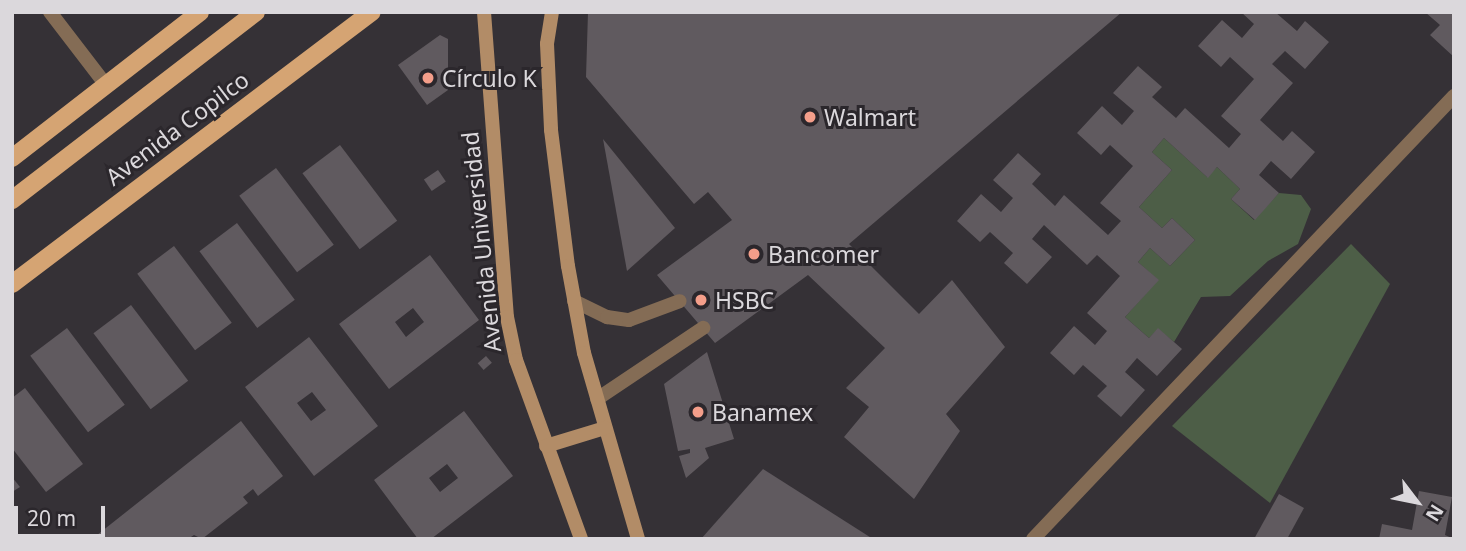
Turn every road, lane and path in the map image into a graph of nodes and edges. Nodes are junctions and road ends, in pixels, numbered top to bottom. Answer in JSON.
{"nodes":[{"id":1,"x":50,"y":12,"type":"edge"},
{"id":2,"x":200,"y":12,"type":"edge"},
{"id":3,"x":256,"y":12,"type":"edge"},
{"id":4,"x":372,"y":12,"type":"edge"},
{"id":5,"x":484,"y":12,"type":"edge"},
{"id":6,"x":552,"y":12,"type":"edge"},
{"id":7,"x":106,"y":85,"type":"junction"},
{"id":8,"x":1454,"y":96,"type":"edge"},
{"id":9,"x":12,"y":158,"type":"edge"},
{"id":10,"x":12,"y":200,"type":"edge"},
{"id":11,"x":12,"y":284,"type":"edge"},
{"id":12,"x":574,"y":301,"type":"junction"},
{"id":13,"x":680,"y":301,"type":"dead end"},
{"id":14,"x":703,"y":328,"type":"dead end"},
{"id":15,"x":597,"y":399,"type":"junction"},
{"id":16,"x":605,"y":428,"type":"junction"},
{"id":17,"x":546,"y":446,"type":"junction"},
{"id":18,"x":581,"y":539,"type":"edge"},
{"id":19,"x":638,"y":539,"type":"edge"},
{"id":20,"x":1033,"y":539,"type":"edge"}],
"edges":[{"from":1,"to":7,"type":"street"},
{"from":2,"to":7,"type":"main road"},
{"from":3,"to":10,"type":"main road","name":"Avenida Copilco"},
{"from":4,"to":11,"type":"main road","name":"Avenida Copilco"},
{"from":5,"to":17,"type":"main road","name":"Avenida Universidad"},
{"from":6,"to":12,"type":"main road"},
{"from":7,"to":9,"type":"main road"},
{"from":8,"to":20,"type":"street"},
{"from":12,"to":13,"type":"street"},
{"from":12,"to":15,"type":"main road"},
{"from":14,"to":15,"type":"street"},
{"from":15,"to":16,"type":"main road"},
{"from":16,"to":17,"type":"main road"},
{"from":16,"to":19,"type":"main road"},
{"from":17,"to":18,"type":"main road","name":"Avenida Universidad"}]}
